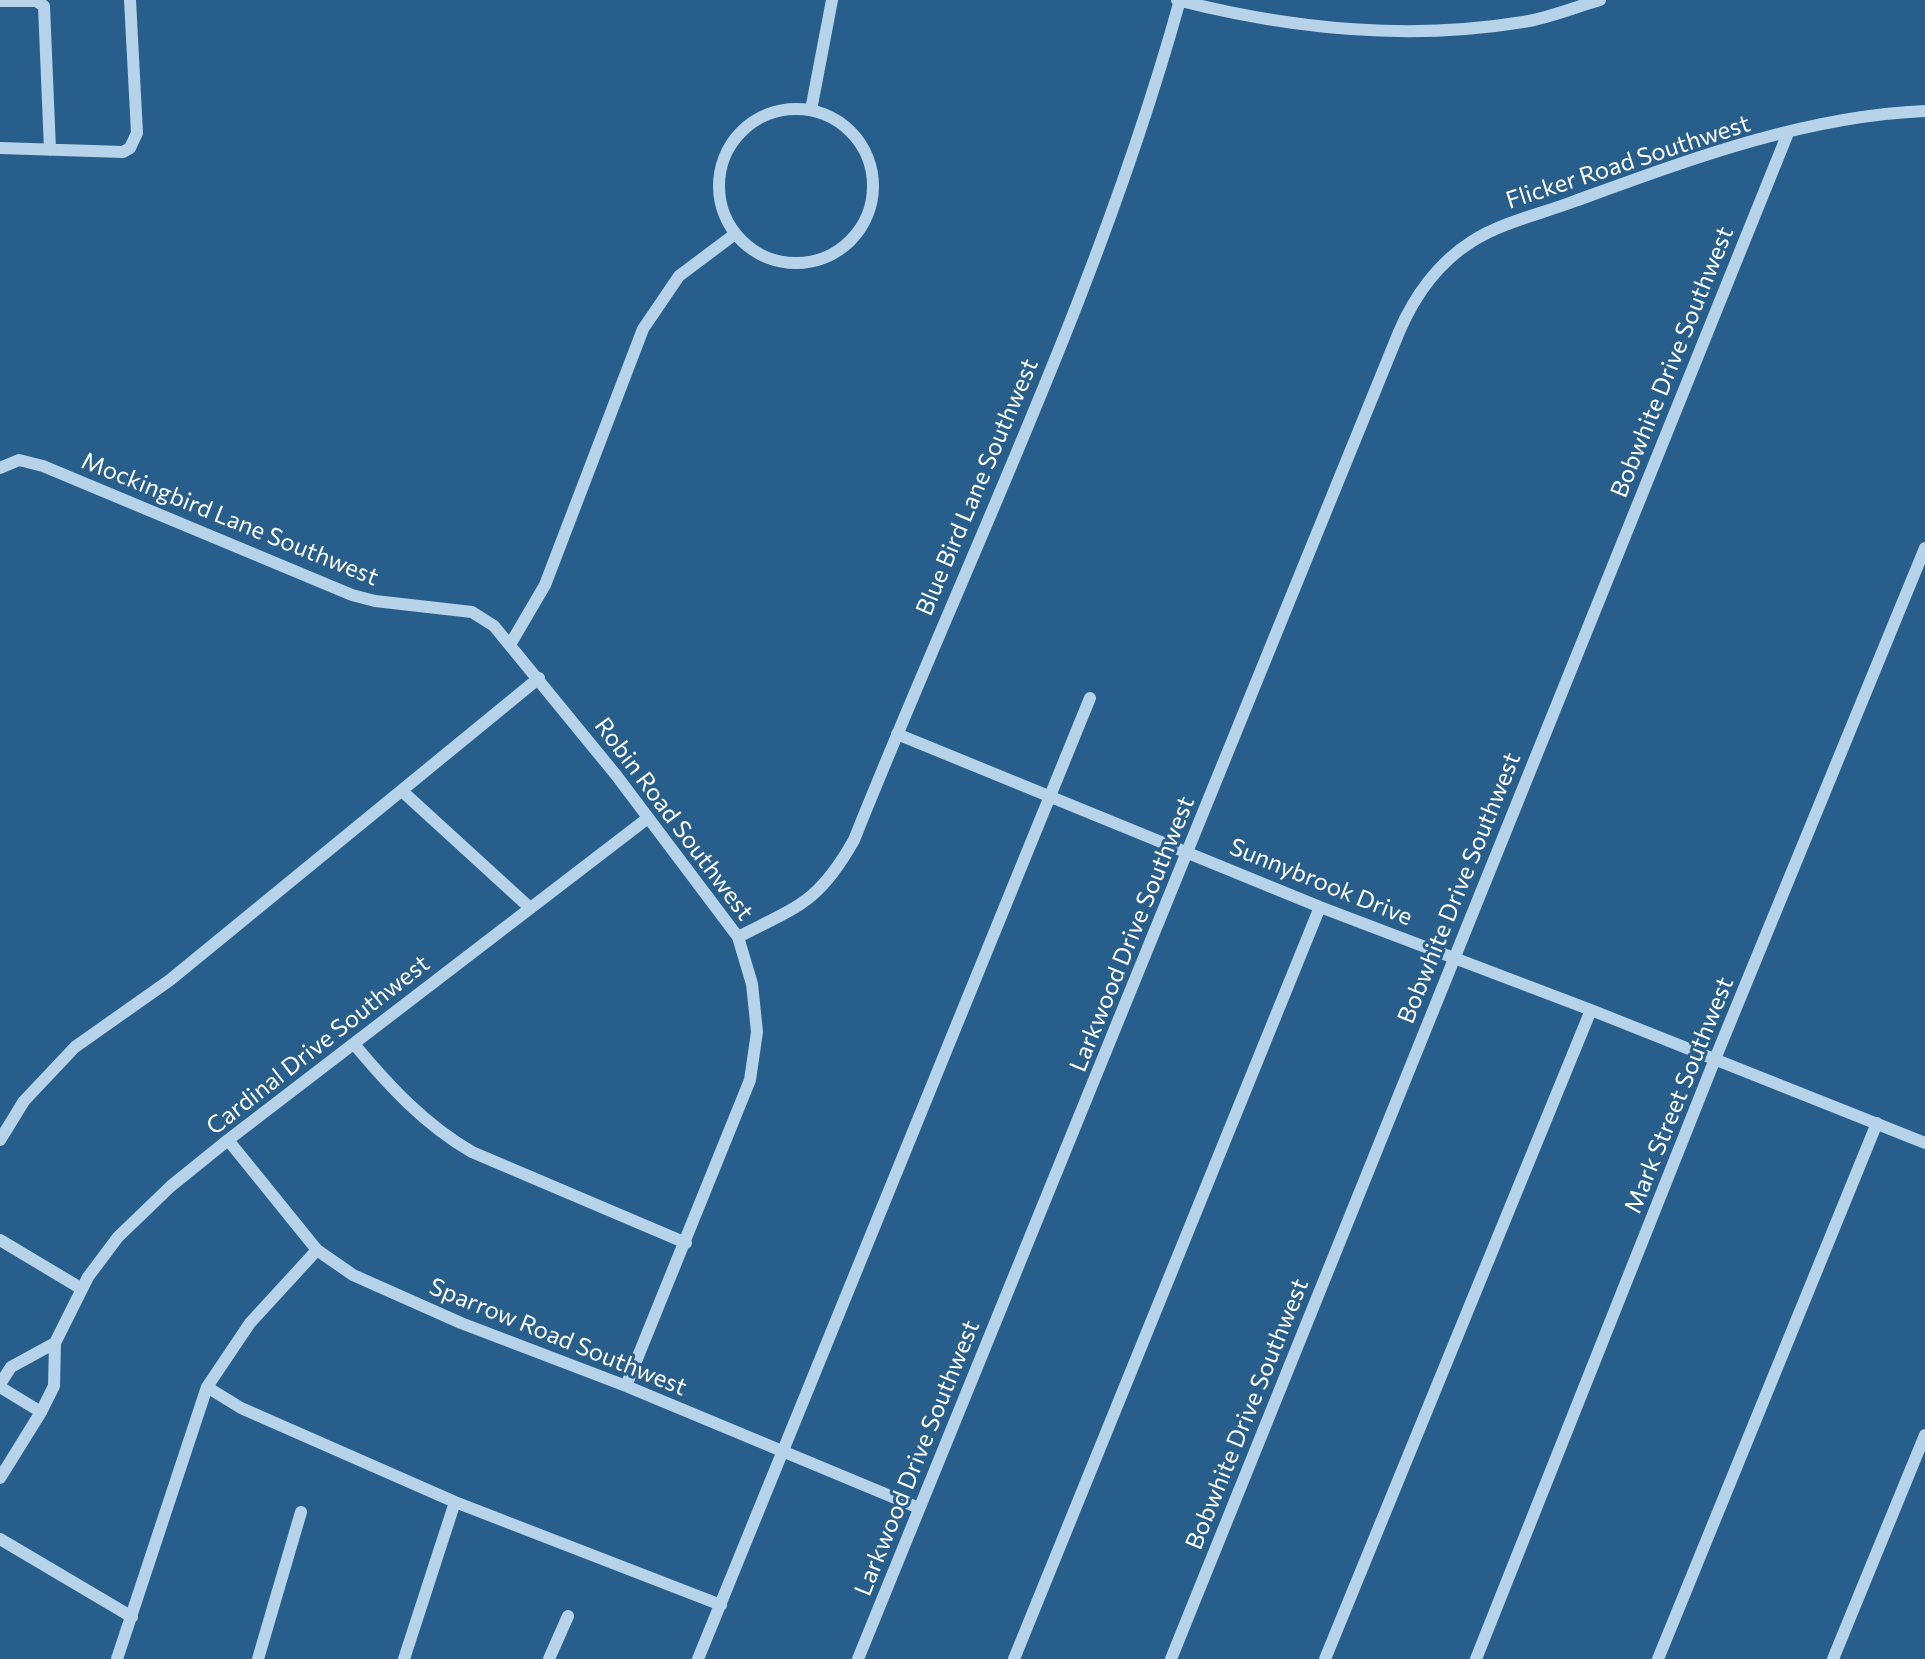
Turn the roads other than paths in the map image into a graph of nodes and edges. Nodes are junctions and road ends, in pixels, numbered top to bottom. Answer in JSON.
{"nodes":[{"id":1,"x":130,"y":0,"type":"edge"},
{"id":2,"x":832,"y":0,"type":"edge"},
{"id":3,"x":1179,"y":0,"type":"edge"},
{"id":4,"x":1600,"y":0,"type":"edge"},
{"id":5,"x":0,"y":1,"type":"edge"},
{"id":6,"x":811,"y":110,"type":"junction"},
{"id":7,"x":1925,"y":111,"type":"edge"},
{"id":8,"x":1788,"y":133,"type":"junction"},
{"id":9,"x":0,"y":148,"type":"edge"},
{"id":10,"x":50,"y":150,"type":"junction"},
{"id":11,"x":734,"y":234,"type":"junction"},
{"id":12,"x":1471,"y":242,"type":"joint"},
{"id":13,"x":0,"y":468,"type":"edge"},
{"id":14,"x":1925,"y":548,"type":"edge"},
{"id":15,"x":448,"y":607,"type":"joint"},
{"id":16,"x":511,"y":643,"type":"junction"},
{"id":17,"x":539,"y":678,"type":"junction"},
{"id":18,"x":1090,"y":698,"type":"dead end"},
{"id":19,"x":897,"y":734,"type":"junction"},
{"id":20,"x":402,"y":791,"type":"junction"},
{"id":21,"x":1051,"y":796,"type":"junction"},
{"id":22,"x":648,"y":818,"type":"junction"},
{"id":23,"x":1189,"y":851,"type":"junction"},
{"id":24,"x":529,"y":907,"type":"junction"},
{"id":25,"x":1320,"y":907,"type":"junction"},
{"id":26,"x":738,"y":937,"type":"junction"},
{"id":27,"x":1453,"y":957,"type":"junction"},
{"id":28,"x":1591,"y":1010,"type":"junction"},
{"id":29,"x":354,"y":1044,"type":"junction"},
{"id":30,"x":1715,"y":1059,"type":"junction"},
{"id":31,"x":1877,"y":1124,"type":"junction"},
{"id":32,"x":0,"y":1140,"type":"edge"},
{"id":33,"x":228,"y":1140,"type":"junction"},
{"id":34,"x":1925,"y":1143,"type":"edge"},
{"id":35,"x":0,"y":1240,"type":"edge"},
{"id":36,"x":685,"y":1243,"type":"junction"},
{"id":37,"x":317,"y":1250,"type":"junction"},
{"id":38,"x":82,"y":1289,"type":"junction"},
{"id":39,"x":55,"y":1343,"type":"junction"},
{"id":40,"x":6,"y":1363,"type":"edge"},
{"id":41,"x":0,"y":1385,"type":"edge"},
{"id":42,"x":626,"y":1386,"type":"junction"},
{"id":43,"x":207,"y":1387,"type":"junction"},
{"id":44,"x":41,"y":1412,"type":"junction"},
{"id":45,"x":1925,"y":1435,"type":"edge"},
{"id":46,"x":784,"y":1450,"type":"junction"},
{"id":47,"x":0,"y":1478,"type":"edge"},
{"id":48,"x":455,"y":1502,"type":"junction"},
{"id":49,"x":919,"y":1508,"type":"junction"},
{"id":50,"x":301,"y":1512,"type":"dead end"},
{"id":51,"x":0,"y":1539,"type":"edge"},
{"id":52,"x":720,"y":1605,"type":"junction"},
{"id":53,"x":132,"y":1616,"type":"junction"},
{"id":54,"x":568,"y":1616,"type":"dead end"},
{"id":55,"x":117,"y":1659,"type":"edge"},
{"id":56,"x":258,"y":1659,"type":"edge"},
{"id":57,"x":404,"y":1659,"type":"edge"},
{"id":58,"x":549,"y":1659,"type":"edge"},
{"id":59,"x":698,"y":1659,"type":"edge"},
{"id":60,"x":858,"y":1659,"type":"edge"},
{"id":61,"x":1014,"y":1659,"type":"edge"},
{"id":62,"x":1171,"y":1659,"type":"edge"},
{"id":63,"x":1325,"y":1659,"type":"edge"},
{"id":64,"x":1476,"y":1659,"type":"edge"},
{"id":65,"x":1658,"y":1659,"type":"edge"},
{"id":66,"x":1833,"y":1659,"type":"edge"}],
"edges":[{"from":1,"to":10,"type":"street"},
{"from":2,"to":6,"type":"street"},
{"from":3,"to":4,"type":"street"},
{"from":3,"to":19,"type":"street","name":"Blue Bird Lane Southwest"},
{"from":5,"to":10,"type":"street"},
{"from":6,"to":11,"type":"street"},
{"from":6,"to":11,"type":"street"},
{"from":7,"to":8,"type":"street","name":"Flicker Road Southwest"},
{"from":8,"to":12,"type":"street","name":"Flicker Road Southwest"},
{"from":8,"to":27,"type":"street","name":"Bobwhite Drive Southwest"},
{"from":9,"to":10,"type":"street"},
{"from":11,"to":16,"type":"street"},
{"from":12,"to":23,"type":"street","name":"Larkwood Drive Southwest"},
{"from":13,"to":15,"type":"street","name":"Mockingbird Lane Southwest"},
{"from":14,"to":30,"type":"street","name":"Mark Street Southwest"},
{"from":15,"to":16,"type":"street","name":"Robin Road Southwest"},
{"from":16,"to":17,"type":"street","name":"Robin Road Southwest"},
{"from":17,"to":20,"type":"street"},
{"from":17,"to":22,"type":"street","name":"Robin Road Southwest"},
{"from":18,"to":21,"type":"street"},
{"from":19,"to":21,"type":"street","name":"Sunnybrook Drive"},
{"from":19,"to":26,"type":"street","name":"Blue Bird Lane Southwest"},
{"from":20,"to":24,"type":"street"},
{"from":20,"to":32,"type":"street"},
{"from":21,"to":23,"type":"street","name":"Sunnybrook Drive"},
{"from":21,"to":46,"type":"street"},
{"from":22,"to":24,"type":"street","name":"Cardinal Drive Southwest"},
{"from":22,"to":26,"type":"street","name":"Robin Road Southwest"},
{"from":23,"to":25,"type":"street","name":"Sunnybrook Drive"},
{"from":23,"to":49,"type":"street","name":"Larkwood Drive Southwest"},
{"from":24,"to":29,"type":"street","name":"Cardinal Drive Southwest"},
{"from":25,"to":27,"type":"street","name":"Sunnybrook Drive"},
{"from":25,"to":61,"type":"street"},
{"from":26,"to":36,"type":"street","name":"Robin Road Southwest"},
{"from":27,"to":28,"type":"street","name":"Sunnybrook Drive"},
{"from":27,"to":62,"type":"street","name":"Bobwhite Drive Southwest"},
{"from":28,"to":30,"type":"street","name":"Sunnybrook Drive"},
{"from":28,"to":63,"type":"street"},
{"from":29,"to":33,"type":"street","name":"Cardinal Drive Southwest"},
{"from":29,"to":36,"type":"street"},
{"from":30,"to":31,"type":"street","name":"Sunnybrook Drive"},
{"from":30,"to":64,"type":"street","name":"Mark Street Southwest"},
{"from":31,"to":34,"type":"street","name":"Sunnybrook Drive"},
{"from":31,"to":65,"type":"street"},
{"from":33,"to":37,"type":"street","name":"Sparrow Road Southwest"},
{"from":33,"to":38,"type":"street","name":"Cardinal Drive Southwest"},
{"from":35,"to":38,"type":"street"},
{"from":36,"to":42,"type":"street","name":"Robin Road Southwest"},
{"from":37,"to":42,"type":"street","name":"Sparrow Road Southwest"},
{"from":37,"to":43,"type":"street"},
{"from":38,"to":39,"type":"street","name":"Cardinal Drive Southwest"},
{"from":39,"to":40,"type":"street"},
{"from":39,"to":44,"type":"street","name":"Cardinal Drive Southwest"},
{"from":40,"to":41,"type":"street"},
{"from":41,"to":44,"type":"street"},
{"from":42,"to":46,"type":"street","name":"Sparrow Road Southwest"},
{"from":43,"to":48,"type":"street"},
{"from":43,"to":53,"type":"street"},
{"from":44,"to":47,"type":"street","name":"Cardinal Drive Southwest"},
{"from":45,"to":66,"type":"street"},
{"from":46,"to":49,"type":"street","name":"Sparrow Road Southwest"},
{"from":46,"to":52,"type":"street"},
{"from":48,"to":52,"type":"street"},
{"from":48,"to":57,"type":"street"},
{"from":49,"to":60,"type":"street","name":"Larkwood Drive Southwest"},
{"from":50,"to":56,"type":"street"},
{"from":51,"to":53,"type":"street"},
{"from":52,"to":59,"type":"street"},
{"from":53,"to":55,"type":"street"},
{"from":54,"to":58,"type":"street"}]}
